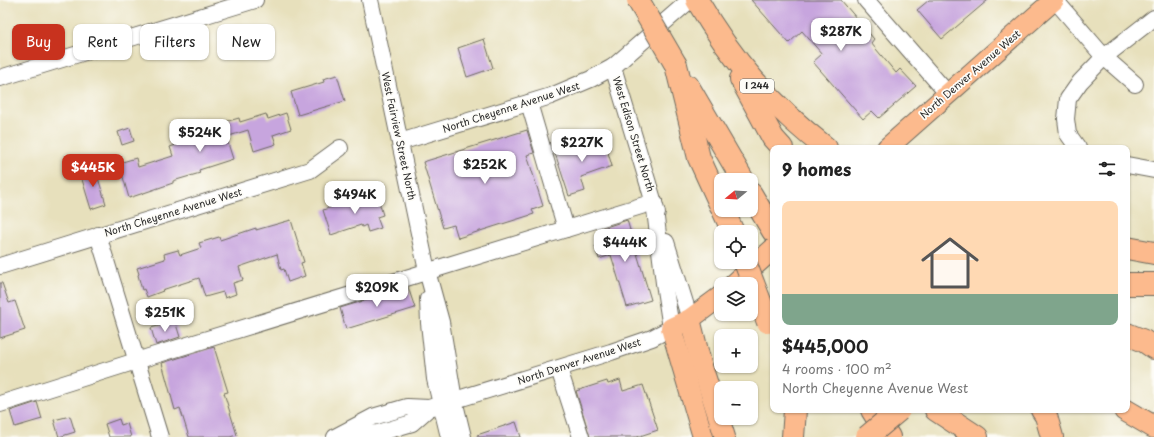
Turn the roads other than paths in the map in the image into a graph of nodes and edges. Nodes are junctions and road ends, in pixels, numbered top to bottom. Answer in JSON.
{"nodes":[{"id":1,"x":254,"y":0,"type":"edge"},
{"id":2,"x":370,"y":0,"type":"edge"},
{"id":3,"x":638,"y":0,"type":"edge"},
{"id":4,"x":690,"y":0,"type":"edge"},
{"id":5,"x":866,"y":0,"type":"edge"},
{"id":6,"x":1055,"y":0,"type":"edge"},
{"id":7,"x":702,"y":9,"type":"edge"},
{"id":8,"x":1154,"y":18,"type":"edge"},
{"id":9,"x":1104,"y":57,"type":"junction"},
{"id":10,"x":676,"y":65,"type":"junction"},
{"id":11,"x":614,"y":66,"type":"junction"},
{"id":12,"x":0,"y":78,"type":"edge"},
{"id":13,"x":1135,"y":84,"type":"dead end"},
{"id":14,"x":948,"y":94,"type":"junction"},
{"id":15,"x":528,"y":103,"type":"junction"},
{"id":16,"x":400,"y":142,"type":"junction"},
{"id":17,"x":779,"y":145,"type":"edge"},
{"id":18,"x":823,"y":145,"type":"edge"},
{"id":19,"x":890,"y":145,"type":"edge"},
{"id":20,"x":1076,"y":145,"type":"edge"},
{"id":21,"x":340,"y":148,"type":"dead end"},
{"id":22,"x":1130,"y":166,"type":"edge"},
{"id":23,"x":1154,"y":170,"type":"edge"},
{"id":24,"x":739,"y":173,"type":"edge"},
{"id":25,"x":654,"y":202,"type":"junction"},
{"id":26,"x":758,"y":206,"type":"edge"},
{"id":27,"x":726,"y":218,"type":"edge"},
{"id":28,"x":770,"y":226,"type":"edge"},
{"id":29,"x":566,"y":229,"type":"junction"},
{"id":30,"x":98,"y":235,"type":"junction"},
{"id":31,"x":1130,"y":249,"type":"edge"},
{"id":32,"x":770,"y":252,"type":"edge"},
{"id":33,"x":1154,"y":253,"type":"edge"},
{"id":34,"x":0,"y":266,"type":"edge"},
{"id":35,"x":748,"y":269,"type":"edge"},
{"id":36,"x":427,"y":271,"type":"junction"},
{"id":37,"x":742,"y":277,"type":"edge"},
{"id":38,"x":1130,"y":284,"type":"edge"},
{"id":39,"x":1154,"y":284,"type":"edge"},
{"id":40,"x":714,"y":301,"type":"edge"},
{"id":41,"x":690,"y":319,"type":"junction"},
{"id":42,"x":770,"y":325,"type":"edge"},
{"id":43,"x":671,"y":328,"type":"junction"},
{"id":44,"x":1130,"y":335,"type":"edge"},
{"id":45,"x":1154,"y":348,"type":"edge"},
{"id":46,"x":136,"y":361,"type":"junction"},
{"id":47,"x":559,"y":369,"type":"junction"},
{"id":48,"x":0,"y":404,"type":"edge"},
{"id":49,"x":441,"y":404,"type":"junction"},
{"id":50,"x":795,"y":413,"type":"edge"},
{"id":51,"x":874,"y":413,"type":"edge"},
{"id":52,"x":895,"y":413,"type":"edge"},
{"id":53,"x":941,"y":413,"type":"edge"},
{"id":54,"x":1043,"y":413,"type":"edge"},
{"id":55,"x":1130,"y":413,"type":"edge"},
{"id":56,"x":1154,"y":427,"type":"edge"},
{"id":57,"x":160,"y":437,"type":"edge"},
{"id":58,"x":335,"y":437,"type":"edge"},
{"id":59,"x":340,"y":437,"type":"edge"},
{"id":60,"x":449,"y":437,"type":"edge"},
{"id":61,"x":463,"y":437,"type":"edge"},
{"id":62,"x":581,"y":437,"type":"edge"},
{"id":63,"x":703,"y":437,"type":"edge"},
{"id":64,"x":725,"y":437,"type":"edge"},
{"id":65,"x":793,"y":437,"type":"edge"},
{"id":66,"x":867,"y":437,"type":"edge"},
{"id":67,"x":889,"y":437,"type":"edge"},
{"id":68,"x":977,"y":437,"type":"edge"},
{"id":69,"x":1052,"y":437,"type":"edge"}],
"edges":[{"from":1,"to":12,"type":"street"},
{"from":2,"to":16,"type":"street","name":"West Fairview Street North"},
{"from":3,"to":10,"type":"highway","bridge":true},
{"from":4,"to":11,"type":"street","name":"North Cheyenne Avenue West"},
{"from":5,"to":14,"type":"street"},
{"from":6,"to":9,"type":"street"},
{"from":6,"to":14,"type":"main road","name":"North Denver Avenue West"},
{"from":7,"to":17,"type":"highway"},
{"from":7,"to":18,"type":"highway","number":"I 244"},
{"from":8,"to":9,"type":"street"},
{"from":9,"to":13,"type":"street"},
{"from":9,"to":20,"type":"street"},
{"from":10,"to":24,"type":"highway"},
{"from":10,"to":27,"type":"highway"},
{"from":11,"to":15,"type":"street","name":"North Cheyenne Avenue West"},
{"from":11,"to":25,"type":"street","name":"West Edison Street North"},
{"from":14,"to":19,"type":"main road","name":"North Denver Avenue West"},
{"from":15,"to":16,"type":"street","name":"North Cheyenne Avenue West"},
{"from":15,"to":29,"type":"street"},
{"from":16,"to":36,"type":"street","name":"West Fairview Street North"},
{"from":21,"to":30,"type":"street","name":"North Cheyenne Avenue West"},
{"from":22,"to":23,"type":"street"},
{"from":25,"to":29,"type":"street"},
{"from":25,"to":41,"type":"street","name":"West Edison Street North"},
{"from":25,"to":43,"type":"street","name":"West Edison Street North"},
{"from":26,"to":28,"type":"highway"},
{"from":29,"to":36,"type":"street"},
{"from":30,"to":34,"type":"street","name":"North Cheyenne Avenue West"},
{"from":30,"to":46,"type":"street"},
{"from":31,"to":33,"type":"highway"},
{"from":32,"to":37,"type":"main road"},
{"from":35,"to":42,"type":"highway","bridge":true},
{"from":36,"to":46,"type":"street"},
{"from":36,"to":49,"type":"street","name":"West Fairview Street North"},
{"from":38,"to":39,"type":"highway"},
{"from":40,"to":41,"type":"main road","name":"North Denver Avenue West"},
{"from":41,"to":43,"type":"main road","name":"North Denver Avenue West"},
{"from":41,"to":64,"type":"main road","name":"West Edison Street North"},
{"from":43,"to":47,"type":"street","name":"North Denver Avenue West"},
{"from":43,"to":63,"type":"main road","name":"West Edison Street North"},
{"from":44,"to":45,"type":"highway"},
{"from":46,"to":48,"type":"street"},
{"from":46,"to":57,"type":"street"},
{"from":47,"to":49,"type":"street","name":"North Denver Avenue West"},
{"from":47,"to":62,"type":"street"},
{"from":49,"to":58,"type":"street","name":"North Denver Avenue West"},
{"from":49,"to":59,"type":"street","name":"North Denver Avenue West"},
{"from":49,"to":60,"type":"street","name":"West Fairview Street North"},
{"from":49,"to":61,"type":"street","name":"West Fairview Street North"},
{"from":50,"to":65,"type":"highway"},
{"from":51,"to":67,"type":"highway"},
{"from":52,"to":66,"type":"highway","bridge":true},
{"from":53,"to":68,"type":"highway"},
{"from":54,"to":69,"type":"highway"},
{"from":55,"to":56,"type":"highway"}]}
